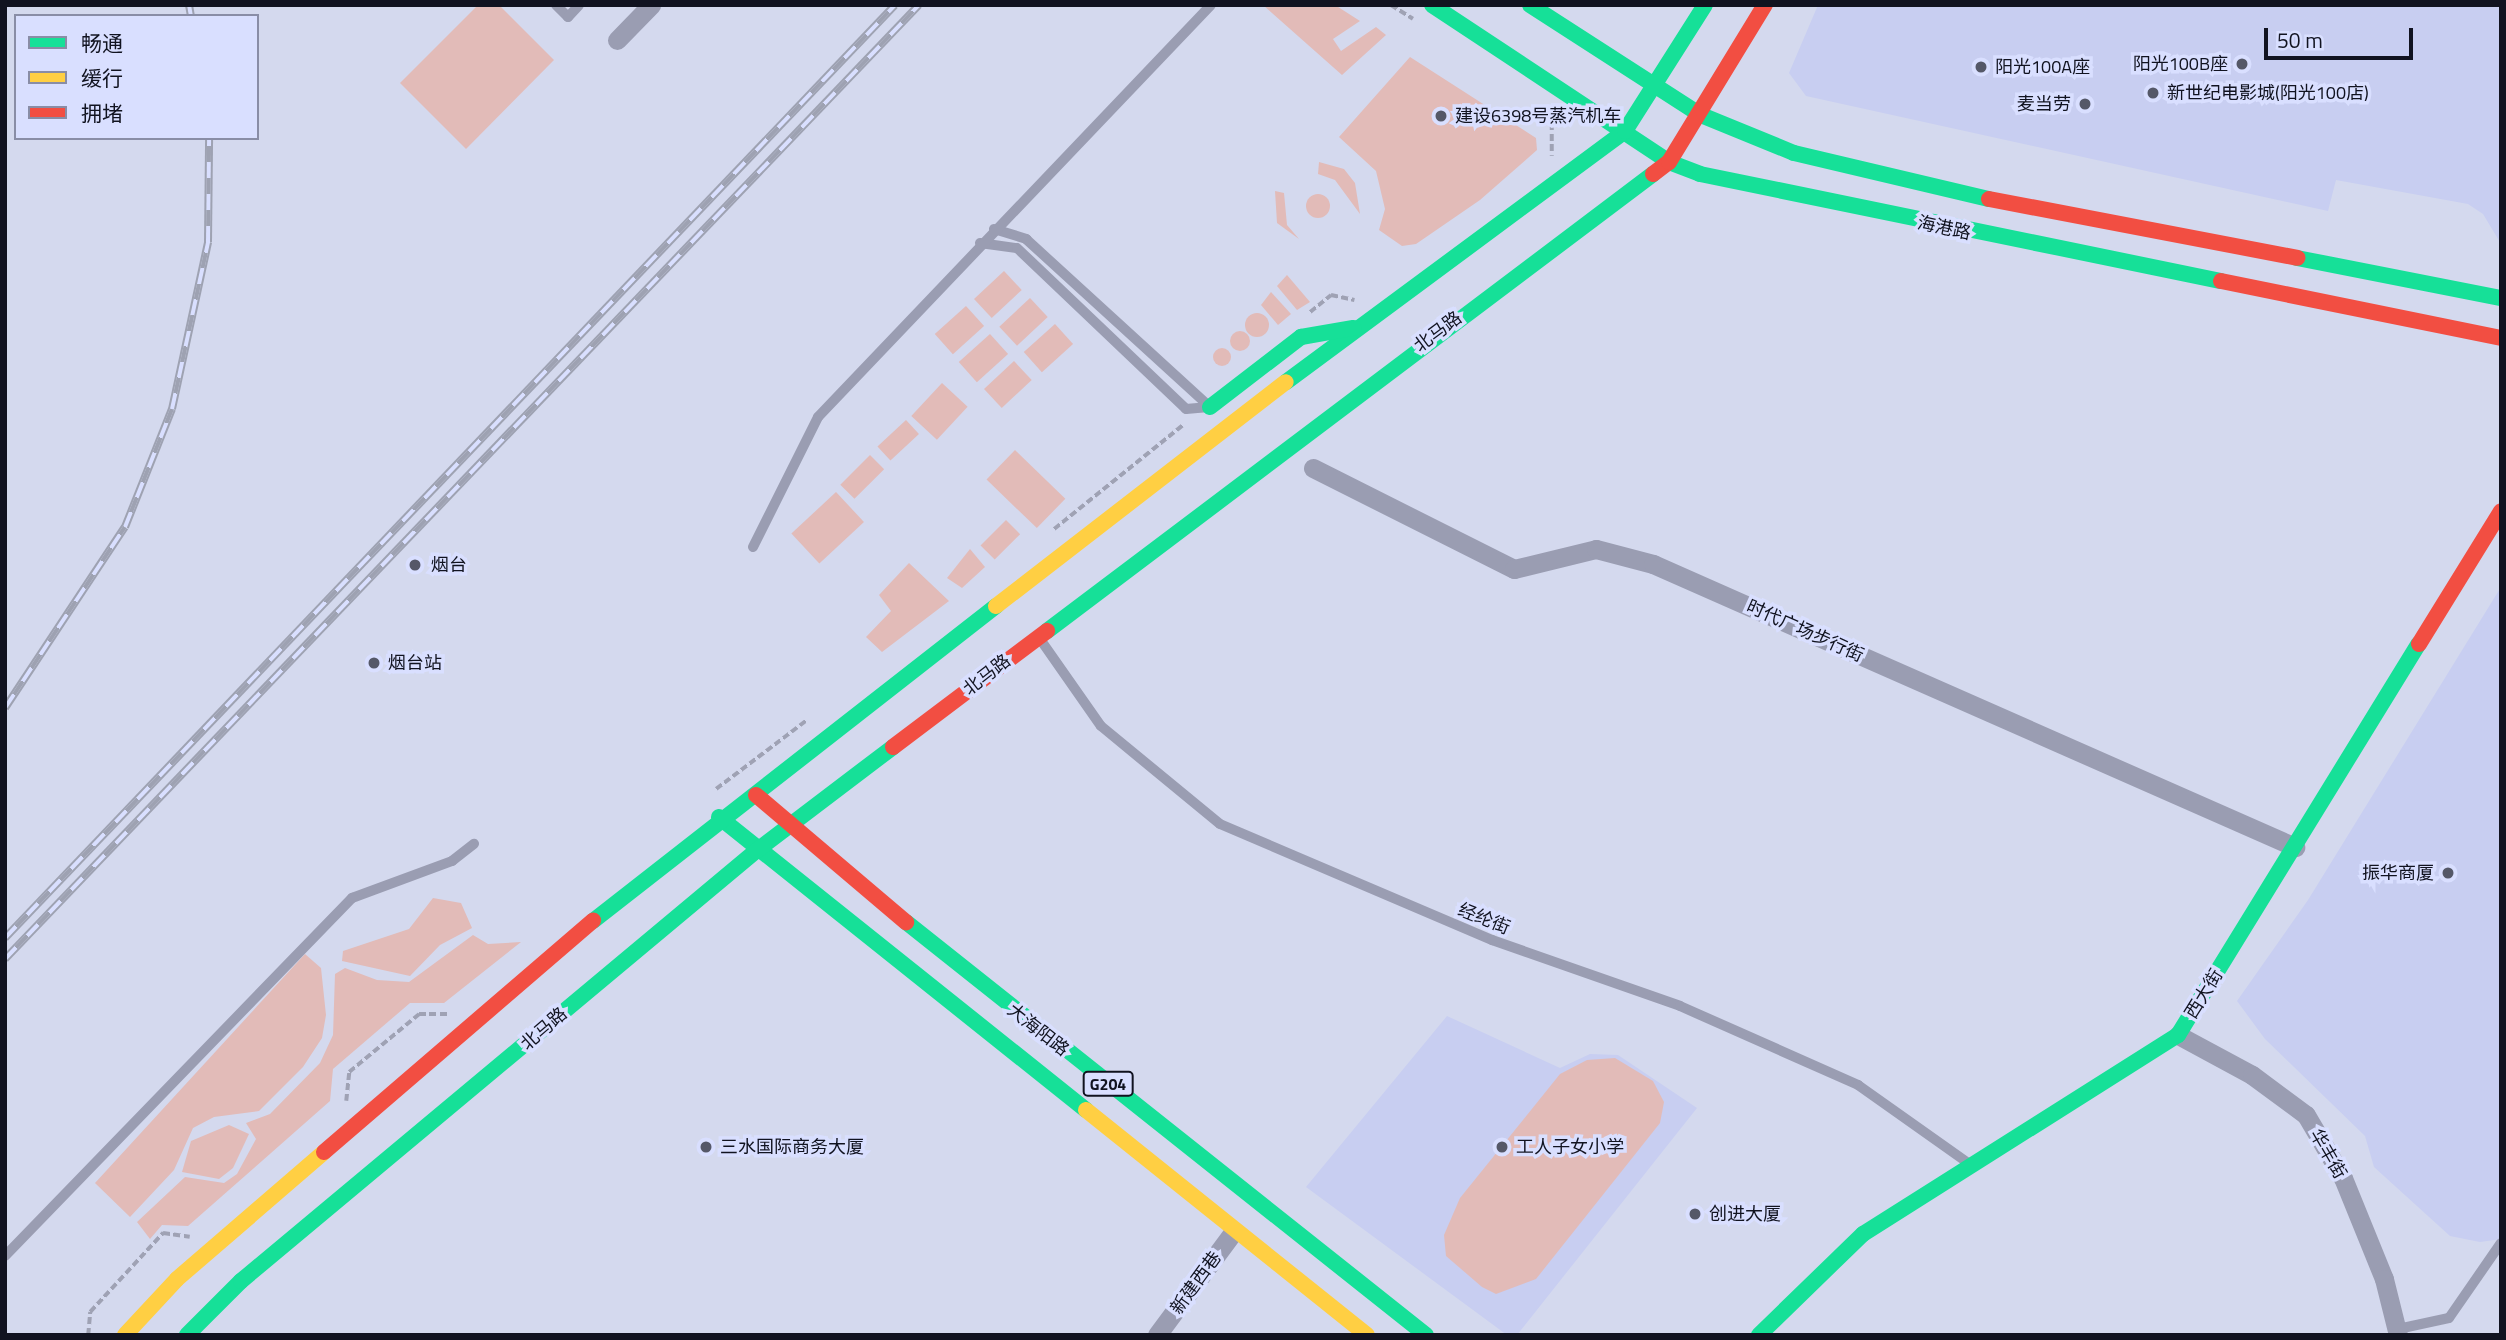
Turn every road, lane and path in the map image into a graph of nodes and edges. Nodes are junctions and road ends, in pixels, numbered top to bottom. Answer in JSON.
{"nodes":[{"id":1,"x":556,"y":5,"type":"edge"},
{"id":2,"x":579,"y":5,"type":"edge"},
{"id":3,"x":651,"y":5,"type":"edge"},
{"id":4,"x":1212,"y":5,"type":"edge"},
{"id":5,"x":1391,"y":5,"type":"edge"},
{"id":6,"x":1432,"y":5,"type":"edge"},
{"id":7,"x":1530,"y":5,"type":"edge"},
{"id":8,"x":1705,"y":5,"type":"edge"},
{"id":9,"x":1765,"y":5,"type":"edge"},
{"id":10,"x":1423,"y":25,"type":"dead end"},
{"id":11,"x":617,"y":40,"type":"dead end"},
{"id":12,"x":1657,"y":88,"type":"junction"},
{"id":13,"x":1544,"y":105,"type":"dead end"},
{"id":14,"x":1701,"y":115,"type":"junction"},
{"id":15,"x":1625,"y":131,"type":"junction"},
{"id":16,"x":1669,"y":162,"type":"junction"},
{"id":17,"x":1544,"y":168,"type":"dead end"},
{"id":18,"x":994,"y":229,"type":"junction"},
{"id":19,"x":980,"y":243,"type":"junction"},
{"id":20,"x":1362,"y":294,"type":"dead end"},
{"id":21,"x":2501,"y":298,"type":"edge"},
{"id":22,"x":1299,"y":320,"type":"dead end"},
{"id":23,"x":1358,"y":327,"type":"junction"},
{"id":24,"x":2501,"y":338,"type":"edge"},
{"id":25,"x":1210,"y":407,"type":"junction"},
{"id":26,"x":1193,"y":415,"type":"dead end"},
{"id":27,"x":1313,"y":468,"type":"dead end"},
{"id":28,"x":2501,"y":512,"type":"edge"},
{"id":29,"x":1048,"y":534,"type":"dead end"},
{"id":30,"x":753,"y":547,"type":"dead end"},
{"id":31,"x":1037,"y":636,"type":"junction"},
{"id":32,"x":815,"y":714,"type":"dead end"},
{"id":33,"x":756,"y":795,"type":"junction"},
{"id":34,"x":707,"y":797,"type":"dead end"},
{"id":35,"x":719,"y":817,"type":"junction"},
{"id":36,"x":796,"y":826,"type":"junction"},
{"id":37,"x":474,"y":844,"type":"dead end"},
{"id":38,"x":2295,"y":847,"type":"junction"},
{"id":39,"x":756,"y":852,"type":"junction"},
{"id":40,"x":456,"y":1006,"type":"dead end"},
{"id":41,"x":2178,"y":1035,"type":"junction"},
{"id":42,"x":337,"y":1108,"type":"dead end"},
{"id":43,"x":1968,"y":1163,"type":"junction"},
{"id":44,"x":201,"y":1228,"type":"dead end"},
{"id":45,"x":1234,"y":1231,"type":"junction"},
{"id":46,"x":2501,"y":1244,"type":"edge"},
{"id":47,"x":5,"y":1256,"type":"edge"},
{"id":48,"x":2398,"y":1332,"type":"edge"},
{"id":49,"x":88,"y":1335,"type":"edge"},
{"id":50,"x":125,"y":1335,"type":"edge"},
{"id":51,"x":187,"y":1335,"type":"edge"},
{"id":52,"x":1157,"y":1335,"type":"edge"},
{"id":53,"x":1367,"y":1335,"type":"edge"},
{"id":54,"x":1426,"y":1335,"type":"edge"},
{"id":55,"x":1759,"y":1335,"type":"edge"}],
"edges":[{"from":1,"to":2,"type":"lane"},
{"from":3,"to":11,"type":"street"},
{"from":4,"to":18,"type":"lane"},
{"from":5,"to":10,"type":"path"},
{"from":6,"to":15,"type":"main road","name":"海港路"},
{"from":7,"to":12,"type":"main road","name":"海港路"},
{"from":8,"to":12,"type":"main road"},
{"from":9,"to":14,"type":"main road","name":"北马路"},
{"from":12,"to":14,"type":"main road","name":"海港路"},
{"from":12,"to":15,"type":"main road"},
{"from":13,"to":17,"type":"path"},
{"from":14,"to":16,"type":"main road","name":"北马路"},
{"from":14,"to":21,"type":"main road","name":"海港路"},
{"from":15,"to":16,"type":"main road","name":"海港路"},
{"from":15,"to":23,"type":"main road"},
{"from":16,"to":24,"type":"main road","name":"海港路"},
{"from":16,"to":31,"type":"main road","name":"北马路"},
{"from":18,"to":19,"type":"lane"},
{"from":18,"to":25,"type":"lane"},
{"from":19,"to":25,"type":"lane"},
{"from":19,"to":30,"type":"lane"},
{"from":20,"to":22,"type":"path"},
{"from":23,"to":25,"type":"main road"},
{"from":23,"to":33,"type":"main road"},
{"from":26,"to":29,"type":"path"},
{"from":27,"to":38,"type":"street","name":"时代广场步行街"},
{"from":28,"to":38,"type":"main road","name":"西大街"},
{"from":31,"to":36,"type":"main road","name":"北马路"},
{"from":31,"to":43,"type":"lane","name":"经纶街"},
{"from":32,"to":34,"type":"path"},
{"from":33,"to":35,"type":"main road"},
{"from":33,"to":36,"type":"main road","name":"大海阳路"},
{"from":35,"to":39,"type":"main road","name":"大海阳路"},
{"from":35,"to":50,"type":"main road"},
{"from":36,"to":39,"type":"main road","name":"北马路"},
{"from":36,"to":54,"type":"main road","name":"大海阳路","number":"G204"},
{"from":37,"to":47,"type":"lane"},
{"from":38,"to":41,"type":"main road","name":"西大街"},
{"from":39,"to":45,"type":"main road","name":"大海阳路","number":"G204"},
{"from":39,"to":51,"type":"main road","name":"北马路"},
{"from":40,"to":42,"type":"path"},
{"from":41,"to":43,"type":"main road","name":"西大街"},
{"from":41,"to":48,"type":"street","name":"华丰街"},
{"from":43,"to":55,"type":"main road","name":"西大街"},
{"from":44,"to":49,"type":"path"},
{"from":45,"to":52,"type":"street","name":"新建西巷"},
{"from":45,"to":53,"type":"main road","name":"大海阳路","number":"G204"},
{"from":46,"to":48,"type":"lane"}]}
